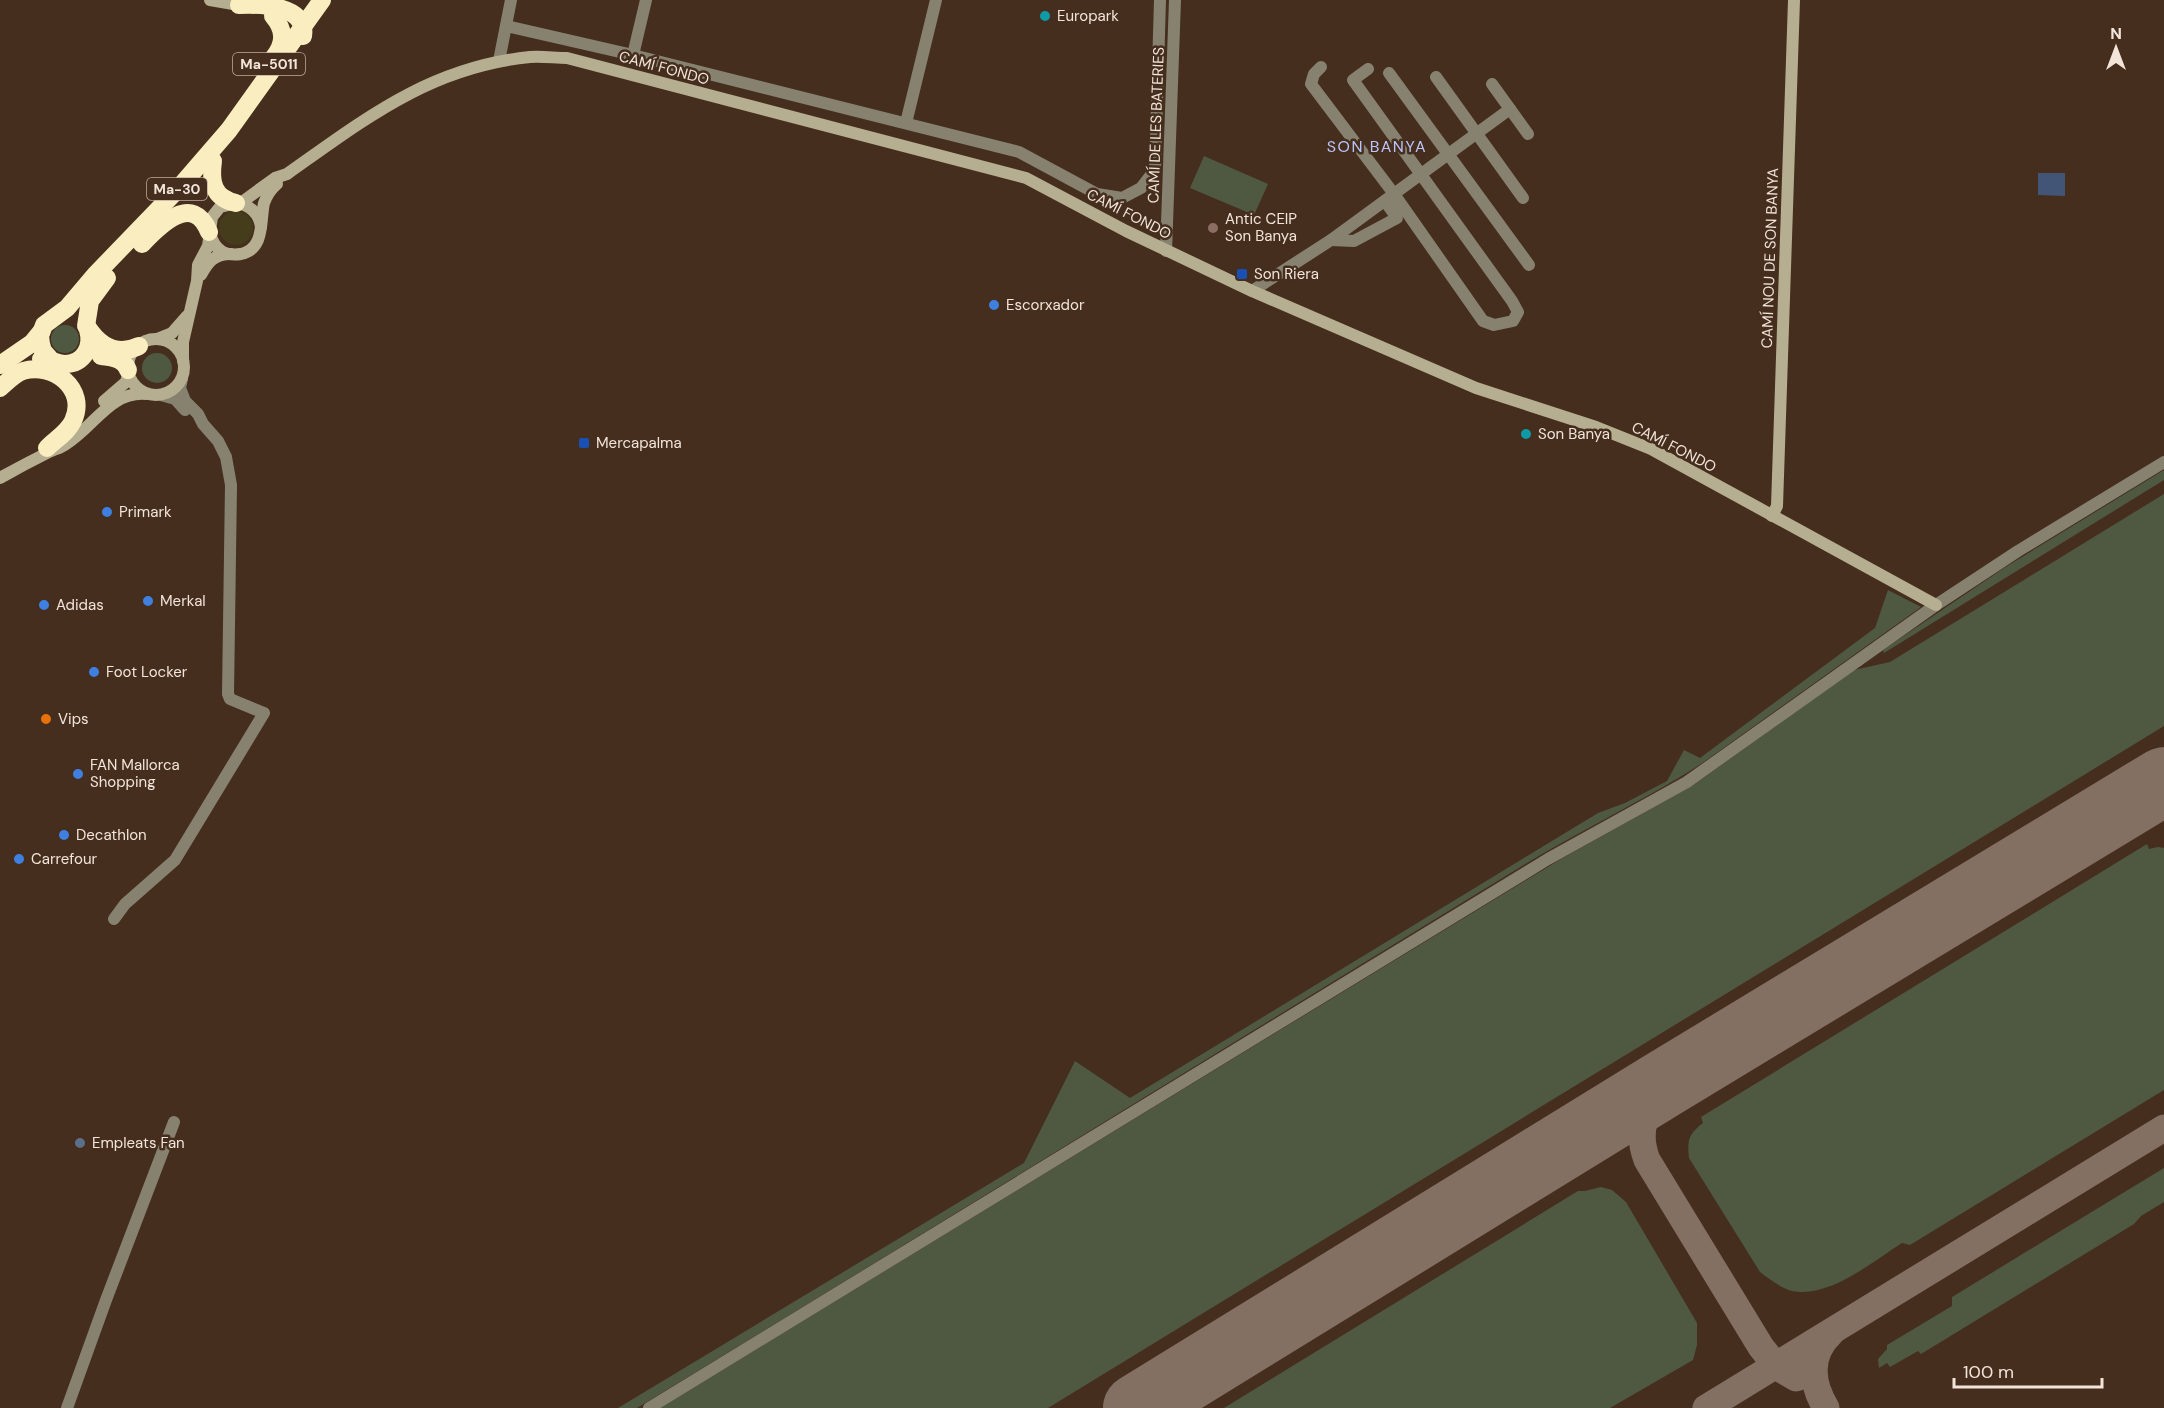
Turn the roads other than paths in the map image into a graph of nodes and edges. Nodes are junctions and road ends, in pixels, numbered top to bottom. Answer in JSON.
{"nodes":[{"id":1,"x":210,"y":0,"type":"edge"},
{"id":2,"x":336,"y":0,"type":"edge"},
{"id":3,"x":511,"y":0,"type":"edge"},
{"id":4,"x":646,"y":0,"type":"edge"},
{"id":5,"x":936,"y":0,"type":"edge"},
{"id":6,"x":1160,"y":0,"type":"edge"},
{"id":7,"x":1175,"y":0,"type":"edge"},
{"id":8,"x":1794,"y":0,"type":"edge"},
{"id":9,"x":323,"y":4,"type":"edge"},
{"id":10,"x":239,"y":5,"type":"joint"},
{"id":11,"x":278,"y":13,"type":"junction"},
{"id":12,"x":506,"y":26,"type":"junction"},
{"id":13,"x":299,"y":33,"type":"junction"},
{"id":14,"x":633,"y":55,"type":"junction"},
{"id":15,"x":499,"y":61,"type":"junction"},
{"id":16,"x":1321,"y":68,"type":"dead end"},
{"id":17,"x":1368,"y":69,"type":"dead end"},
{"id":18,"x":1389,"y":73,"type":"dead end"},
{"id":19,"x":1436,"y":77,"type":"dead end"},
{"id":20,"x":1492,"y":84,"type":"dead end"},
{"id":21,"x":1510,"y":109,"type":"junction"},
{"id":22,"x":247,"y":113,"type":"junction"},
{"id":23,"x":906,"y":123,"type":"junction"},
{"id":24,"x":1476,"y":134,"type":"junction"},
{"id":25,"x":1528,"y":134,"type":"dead end"},
{"id":26,"x":1448,"y":154,"type":"junction"},
{"id":27,"x":213,"y":161,"type":"junction"},
{"id":28,"x":286,"y":174,"type":"junction"},
{"id":29,"x":1422,"y":174,"type":"junction"},
{"id":30,"x":1390,"y":198,"type":"junction"},
{"id":31,"x":1523,"y":198,"type":"dead end"},
{"id":32,"x":236,"y":203,"type":"junction"},
{"id":33,"x":261,"y":230,"type":"junction"},
{"id":34,"x":209,"y":232,"type":"junction"},
{"id":35,"x":149,"y":235,"type":"junction"},
{"id":36,"x":1331,"y":240,"type":"junction"},
{"id":37,"x":1166,"y":250,"type":"junction"},
{"id":38,"x":231,"y":254,"type":"junction"},
{"id":39,"x":1529,"y":265,"type":"dead end"},
{"id":40,"x":197,"y":281,"type":"junction"},
{"id":41,"x":1252,"y":291,"type":"junction"},
{"id":42,"x":190,"y":312,"type":"junction"},
{"id":43,"x":57,"y":316,"type":"junction"},
{"id":44,"x":87,"y":328,"type":"junction"},
{"id":45,"x":41,"y":332,"type":"junction"},
{"id":46,"x":146,"y":343,"type":"junction"},
{"id":47,"x":51,"y":360,"type":"junction"},
{"id":48,"x":79,"y":360,"type":"junction"},
{"id":49,"x":183,"y":361,"type":"junction"},
{"id":50,"x":0,"y":366,"type":"edge"},
{"id":51,"x":129,"y":371,"type":"junction"},
{"id":52,"x":0,"y":378,"type":"edge"},
{"id":53,"x":182,"y":379,"type":"junction"},
{"id":54,"x":0,"y":388,"type":"edge"},
{"id":55,"x":147,"y":394,"type":"junction"},
{"id":56,"x":161,"y":395,"type":"junction"},
{"id":57,"x":202,"y":424,"type":"junction"},
{"id":58,"x":47,"y":448,"type":"junction"},
{"id":59,"x":2164,"y":462,"type":"edge"},
{"id":60,"x":28,"y":464,"type":"junction"},
{"id":61,"x":0,"y":478,"type":"edge"},
{"id":62,"x":1772,"y":516,"type":"junction"},
{"id":63,"x":1936,"y":605,"type":"junction"},
{"id":64,"x":114,"y":919,"type":"dead end"},
{"id":65,"x":174,"y":1122,"type":"dead end"},
{"id":66,"x":67,"y":1408,"type":"edge"},
{"id":67,"x":649,"y":1408,"type":"edge"}],
"edges":[{"from":1,"to":10,"type":"street"},
{"from":2,"to":9,"type":"highway","number":"Ma-30"},
{"from":3,"to":12,"type":"street"},
{"from":4,"to":14,"type":"street"},
{"from":5,"to":23,"type":"street"},
{"from":6,"to":23,"type":"street"},
{"from":7,"to":37,"type":"street","name":"CAMÍ DE LES BATERIES"},
{"from":8,"to":62,"type":"street","name":"CAMÍ NOU DE SON BANYA"},
{"from":9,"to":11,"type":"highway"},
{"from":9,"to":13,"type":"highway"},
{"from":9,"to":22,"type":"highway","number":"Ma-30"},
{"from":10,"to":11,"type":"highway"},
{"from":11,"to":13,"type":"highway"},
{"from":11,"to":22,"type":"highway","number":"Ma-5011"},
{"from":12,"to":14,"type":"street"},
{"from":12,"to":15,"type":"street"},
{"from":13,"to":22,"type":"highway","number":"Ma-30"},
{"from":14,"to":23,"type":"street"},
{"from":15,"to":28,"type":"street","name":"CAMÍ FONDO"},
{"from":15,"to":37,"type":"street","name":"CAMÍ FONDO"},
{"from":16,"to":30,"type":"street"},
{"from":17,"to":29,"type":"street"},
{"from":18,"to":26,"type":"street"},
{"from":19,"to":24,"type":"street"},
{"from":20,"to":21,"type":"street"},
{"from":21,"to":24,"type":"street"},
{"from":21,"to":25,"type":"street"},
{"from":22,"to":27,"type":"highway","number":"Ma-30"},
{"from":22,"to":43,"type":"highway","number":"Ma-30"},
{"from":24,"to":26,"type":"street"},
{"from":24,"to":31,"type":"street"},
{"from":26,"to":29,"type":"street"},
{"from":26,"to":39,"type":"street"},
{"from":27,"to":32,"type":"highway"},
{"from":27,"to":35,"type":"highway","number":"Ma-30"},
{"from":28,"to":32,"type":"street"},
{"from":28,"to":33,"type":"street"},
{"from":29,"to":30,"type":"street"},
{"from":29,"to":30,"type":"street"},
{"from":30,"to":36,"type":"street"},
{"from":30,"to":36,"type":"street"},
{"from":32,"to":33,"type":"street"},
{"from":32,"to":34,"type":"street"},
{"from":33,"to":38,"type":"street"},
{"from":34,"to":35,"type":"highway"},
{"from":34,"to":38,"type":"street"},
{"from":34,"to":40,"type":"street"},
{"from":35,"to":44,"type":"highway","number":"Ma-30"},
{"from":36,"to":41,"type":"street"},
{"from":37,"to":41,"type":"street","name":"CAMÍ FONDO"},
{"from":38,"to":40,"type":"street"},
{"from":40,"to":42,"type":"street"},
{"from":41,"to":62,"type":"street","name":"CAMÍ FONDO"},
{"from":42,"to":46,"type":"street"},
{"from":42,"to":49,"type":"street"},
{"from":43,"to":44,"type":"highway"},
{"from":43,"to":45,"type":"highway","number":"Ma-30"},
{"from":44,"to":46,"type":"highway"},
{"from":44,"to":48,"type":"highway","number":"Ma-30"},
{"from":45,"to":47,"type":"highway"},
{"from":45,"to":50,"type":"highway","number":"Ma-30"},
{"from":46,"to":49,"type":"street"},
{"from":46,"to":51,"type":"street"},
{"from":47,"to":48,"type":"highway"},
{"from":47,"to":52,"type":"highway"},
{"from":48,"to":51,"type":"highway"},
{"from":49,"to":53,"type":"street"},
{"from":51,"to":55,"type":"street"},
{"from":51,"to":58,"type":"street"},
{"from":53,"to":56,"type":"street"},
{"from":53,"to":57,"type":"street"},
{"from":54,"to":58,"type":"highway"},
{"from":55,"to":56,"type":"street"},
{"from":55,"to":60,"type":"street"},
{"from":56,"to":57,"type":"street"},
{"from":57,"to":64,"type":"street"},
{"from":58,"to":60,"type":"street"},
{"from":59,"to":63,"type":"street"},
{"from":60,"to":61,"type":"street"},
{"from":62,"to":63,"type":"street","name":"CAMÍ FONDO"},
{"from":63,"to":67,"type":"street"},
{"from":65,"to":66,"type":"street"}]}
